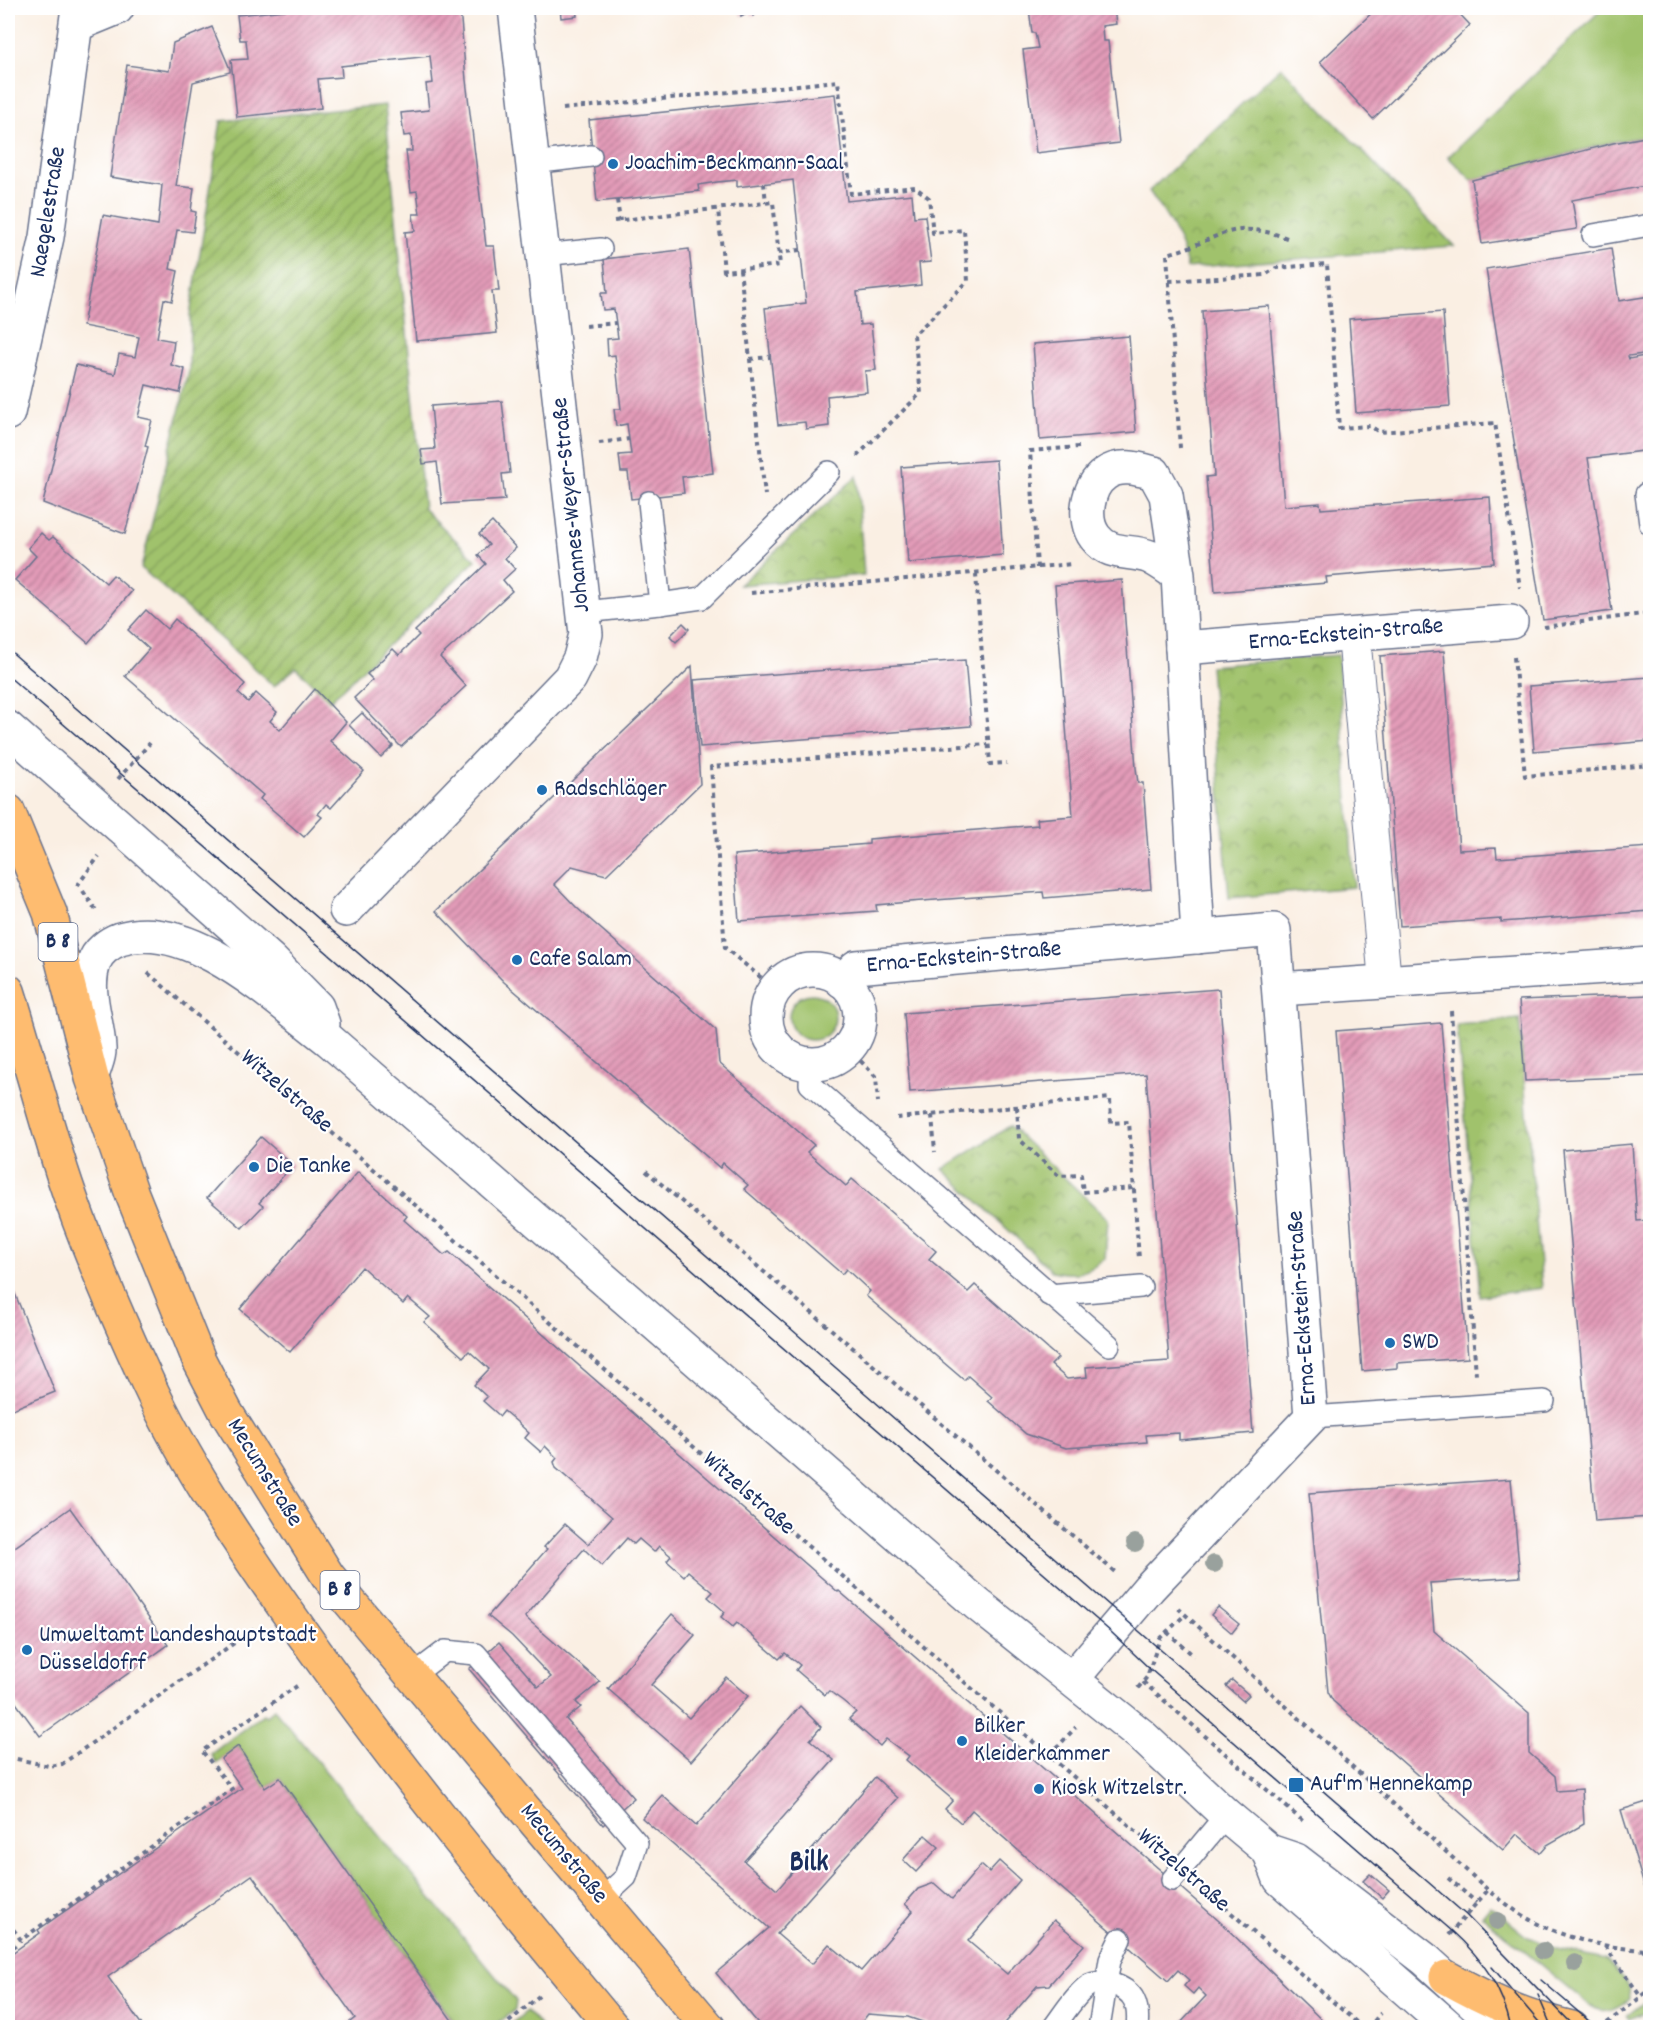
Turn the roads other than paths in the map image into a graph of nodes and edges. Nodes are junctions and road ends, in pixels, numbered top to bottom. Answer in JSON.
{"nodes":[{"id":1,"x":117,"y":8,"type":"edge"},
{"id":2,"x":515,"y":8,"type":"edge"},
{"id":3,"x":78,"y":16,"type":"edge"},
{"id":4,"x":591,"y":156,"type":"dead end"},
{"id":5,"x":533,"y":163,"type":"junction"},
{"id":6,"x":1650,"y":225,"type":"edge"},
{"id":7,"x":1593,"y":235,"type":"dead end"},
{"id":8,"x":601,"y":249,"type":"dead end"},
{"id":9,"x":543,"y":255,"type":"junction"},
{"id":10,"x":8,"y":413,"type":"edge"},
{"id":11,"x":829,"y":472,"type":"road end"},
{"id":12,"x":1646,"y":494,"type":"dead end"},
{"id":13,"x":649,"y":502,"type":"dead end"},
{"id":14,"x":1650,"y":524,"type":"edge"},
{"id":15,"x":1178,"y":574,"type":"junction"},
{"id":16,"x":660,"y":604,"type":"junction"},
{"id":17,"x":585,"y":612,"type":"junction"},
{"id":18,"x":1511,"y":622,"type":"road end"},
{"id":19,"x":1354,"y":635,"type":"junction"},
{"id":20,"x":1182,"y":648,"type":"junction"},
{"id":21,"x":8,"y":728,"type":"edge"},
{"id":22,"x":8,"y":811,"type":"edge"},
{"id":23,"x":346,"y":910,"type":"dead end"},
{"id":24,"x":1198,"y":937,"type":"junction"},
{"id":25,"x":1650,"y":964,"type":"edge"},
{"id":26,"x":842,"y":981,"type":"junction"},
{"id":27,"x":1385,"y":982,"type":"junction"},
{"id":28,"x":1279,"y":989,"type":"junction"},
{"id":29,"x":8,"y":991,"type":"edge"},
{"id":30,"x":329,"y":1040,"type":"junction"},
{"id":31,"x":811,"y":1063,"type":"junction"},
{"id":32,"x":92,"y":1078,"type":"junction"},
{"id":33,"x":1141,"y":1287,"type":"road end"},
{"id":34,"x":1049,"y":1295,"type":"junction"},
{"id":35,"x":1109,"y":1345,"type":"dead end"},
{"id":36,"x":1544,"y":1401,"type":"dead end"},
{"id":37,"x":1311,"y":1417,"type":"junction"},
{"id":38,"x":412,"y":1676,"type":"junction"},
{"id":39,"x":1072,"y":1679,"type":"junction"},
{"id":40,"x":1226,"y":1815,"type":"junction"},
{"id":41,"x":1269,"y":1851,"type":"junction"},
{"id":42,"x":1176,"y":1874,"type":"road end"},
{"id":43,"x":601,"y":1900,"type":"junction"},
{"id":44,"x":1120,"y":1939,"type":"dead end"},
{"id":45,"x":1446,"y":1977,"type":"junction"},
{"id":46,"x":1107,"y":1984,"type":"junction"},
{"id":47,"x":613,"y":2028,"type":"edge"},
{"id":48,"x":709,"y":2028,"type":"edge"},
{"id":49,"x":1053,"y":2028,"type":"edge"},
{"id":50,"x":1099,"y":2028,"type":"edge"},
{"id":51,"x":1137,"y":2028,"type":"edge"},
{"id":52,"x":1450,"y":2028,"type":"edge"},
{"id":53,"x":1501,"y":2028,"type":"edge"},
{"id":54,"x":1572,"y":2028,"type":"edge"}],
"edges":[{"from":1,"to":3,"type":"street"},
{"from":2,"to":5,"type":"street","name":"Johannes-Weyer-Straße"},
{"from":3,"to":10,"type":"street","name":"Naegelestraße"},
{"from":4,"to":5,"type":"lane"},
{"from":5,"to":9,"type":"street","name":"Johannes-Weyer-Straße"},
{"from":6,"to":7,"type":"lane"},
{"from":8,"to":9,"type":"lane"},
{"from":9,"to":17,"type":"street","name":"Johannes-Weyer-Straße"},
{"from":11,"to":16,"type":"lane"},
{"from":12,"to":14,"type":"lane"},
{"from":13,"to":16,"type":"lane"},
{"from":15,"to":15,"type":"street"},
{"from":15,"to":20,"type":"street"},
{"from":16,"to":17,"type":"lane"},
{"from":17,"to":23,"type":"street","name":"Johannes-Weyer-Straße"},
{"from":18,"to":19,"type":"street","name":"Erna-Eckstein-Straße"},
{"from":19,"to":20,"type":"street","name":"Erna-Eckstein-Straße"},
{"from":19,"to":27,"type":"street"},
{"from":20,"to":24,"type":"street"},
{"from":21,"to":30,"type":"street"},
{"from":22,"to":32,"type":"main road","name":"Mecumstraße","number":"B 8"},
{"from":24,"to":26,"type":"street","name":"Erna-Eckstein-Straße"},
{"from":24,"to":28,"type":"street","name":"Erna-Eckstein-Straße"},
{"from":25,"to":27,"type":"street"},
{"from":26,"to":31,"type":"street","name":"Erna-Eckstein-Straße"},
{"from":26,"to":31,"type":"street","name":"Erna-Eckstein-Straße"},
{"from":27,"to":28,"type":"street"},
{"from":28,"to":37,"type":"street","name":"Erna-Eckstein-Straße"},
{"from":29,"to":47,"type":"main road","number":"B 8"},
{"from":30,"to":32,"type":"street"},
{"from":30,"to":39,"type":"street"},
{"from":31,"to":34,"type":"lane"},
{"from":32,"to":38,"type":"main road","name":"Mecumstraße","number":"B 8"},
{"from":33,"to":34,"type":"lane"},
{"from":34,"to":35,"type":"lane"},
{"from":36,"to":37,"type":"lane"},
{"from":37,"to":39,"type":"street","name":"Erna-Eckstein-Straße"},
{"from":38,"to":43,"type":"main road","name":"Mecumstraße","number":"B 8"},
{"from":38,"to":43,"type":"lane"},
{"from":39,"to":40,"type":"street"},
{"from":40,"to":41,"type":"street"},
{"from":40,"to":42,"type":"lane"},
{"from":41,"to":45,"type":"street"},
{"from":41,"to":52,"type":"street"},
{"from":43,"to":48,"type":"main road","name":"Mecumstraße","number":"B 8"},
{"from":44,"to":46,"type":"lane"},
{"from":45,"to":53,"type":"street"},
{"from":45,"to":54,"type":"main road"},
{"from":46,"to":49,"type":"lane"},
{"from":46,"to":50,"type":"lane"},
{"from":46,"to":51,"type":"lane"}]}
